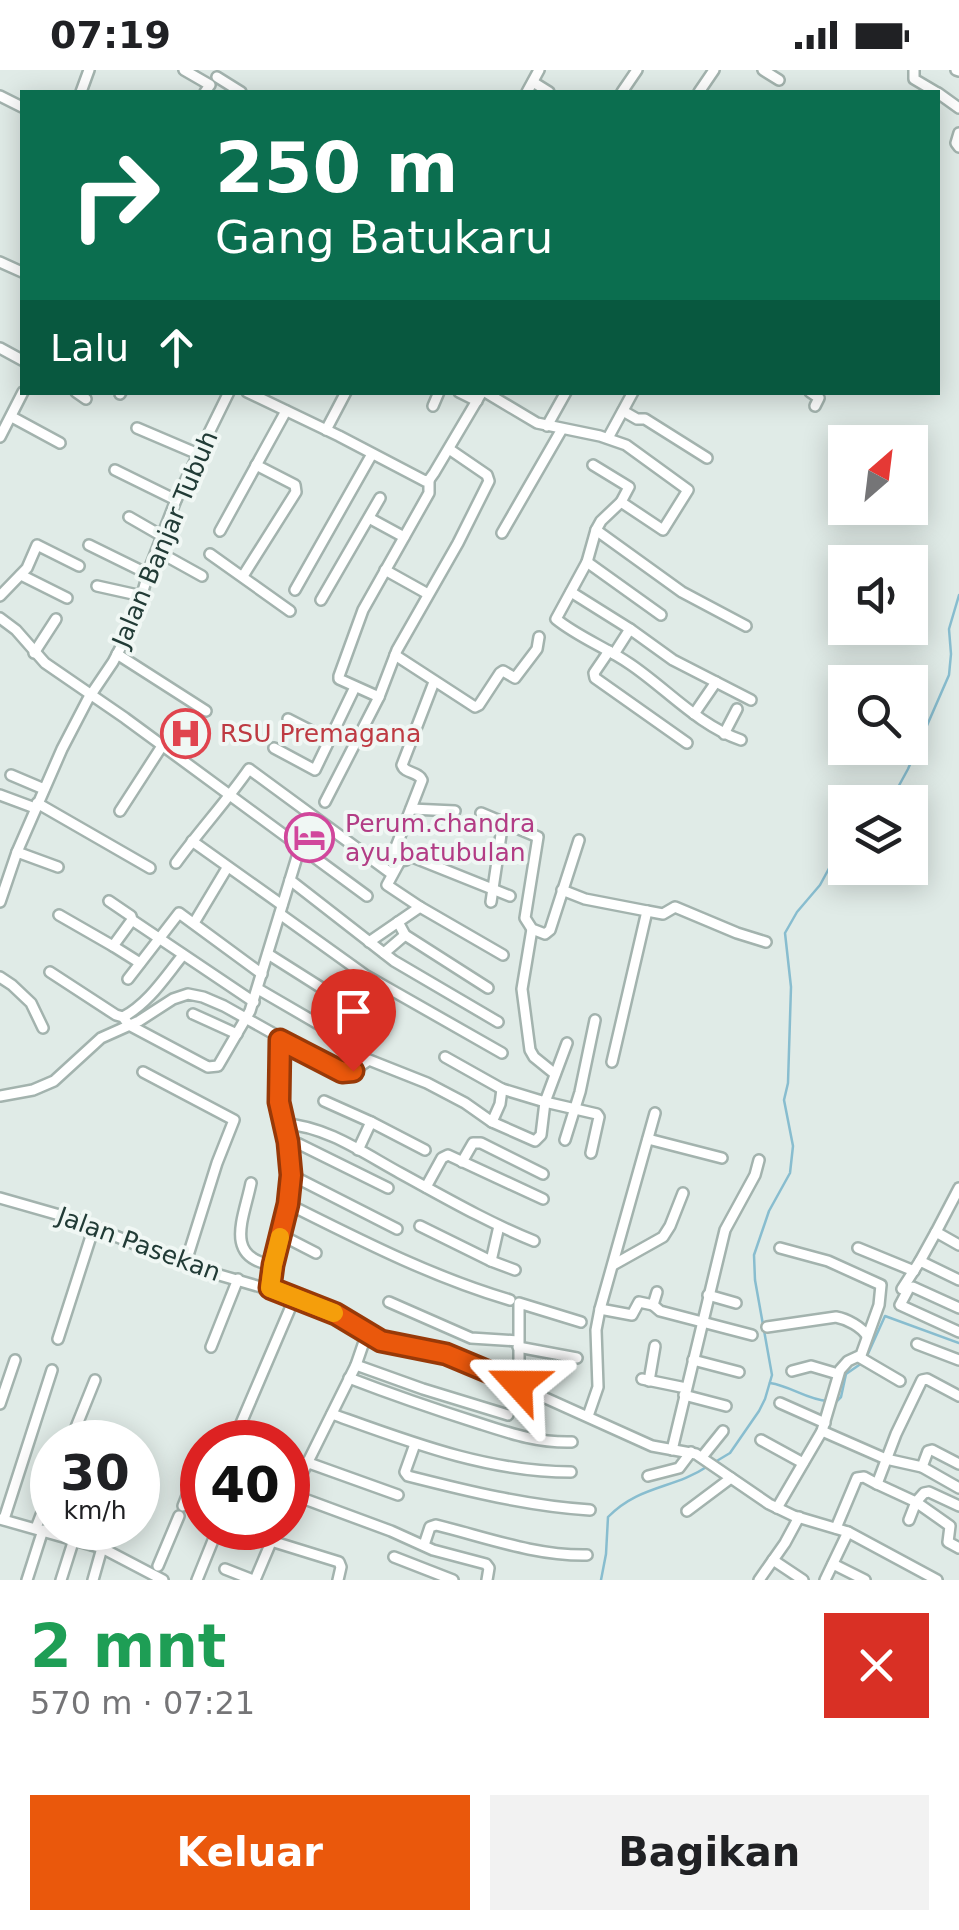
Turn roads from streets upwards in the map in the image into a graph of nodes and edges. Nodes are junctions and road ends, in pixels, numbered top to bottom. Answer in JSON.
{"nodes":[{"id":1,"x":184,"y":70,"type":"edge"},
{"id":2,"x":539,"y":70,"type":"edge"},
{"id":3,"x":763,"y":70,"type":"edge"},
{"id":4,"x":914,"y":70,"type":"edge"},
{"id":5,"x":779,"y":80,"type":"dead end"},
{"id":6,"x":213,"y":81,"type":"edge"},
{"id":7,"x":533,"y":82,"type":"junction"},
{"id":8,"x":528,"y":90,"type":"edge"},
{"id":9,"x":546,"y":90,"type":"edge"},
{"id":10,"x":930,"y":90,"type":"edge"},
{"id":11,"x":959,"y":133,"type":"edge"},
{"id":12,"x":959,"y":147,"type":"edge"},
{"id":13,"x":23,"y":395,"type":"edge"},
{"id":14,"x":80,"y":395,"type":"edge"},
{"id":15,"x":228,"y":395,"type":"edge"},
{"id":16,"x":253,"y":395,"type":"edge"},
{"id":17,"x":344,"y":395,"type":"edge"},
{"id":18,"x":438,"y":395,"type":"edge"},
{"id":19,"x":481,"y":395,"type":"edge"},
{"id":20,"x":564,"y":395,"type":"edge"},
{"id":21,"x":631,"y":395,"type":"edge"},
{"id":22,"x":814,"y":395,"type":"edge"},
{"id":23,"x":86,"y":399,"type":"dead end"},
{"id":24,"x":432,"y":406,"type":"dead end"},
{"id":25,"x":815,"y":406,"type":"dead end"},
{"id":26,"x":286,"y":411,"type":"junction"},
{"id":27,"x":623,"y":411,"type":"junction"},
{"id":28,"x":12,"y":417,"type":"junction"},
{"id":29,"x":547,"y":426,"type":"junction"},
{"id":30,"x":137,"y":428,"type":"dead end"},
{"id":31,"x":562,"y":429,"type":"junction"},
{"id":32,"x":326,"y":430,"type":"junction"},
{"id":33,"x":0,"y":437,"type":"edge"},
{"id":34,"x":608,"y":438,"type":"junction"},
{"id":35,"x":60,"y":443,"type":"dead end"},
{"id":36,"x":449,"y":450,"type":"junction"},
{"id":37,"x":198,"y":454,"type":"junction"},
{"id":38,"x":372,"y":454,"type":"junction"},
{"id":39,"x":707,"y":458,"type":"dead end"},
{"id":40,"x":256,"y":465,"type":"junction"},
{"id":41,"x":593,"y":465,"type":"dead end"},
{"id":42,"x":115,"y":470,"type":"dead end"},
{"id":43,"x":429,"y":480,"type":"junction"},
{"id":44,"x":380,"y":498,"type":"dead end"},
{"id":45,"x":176,"y":500,"type":"junction"},
{"id":46,"x":621,"y":502,"type":"junction"},
{"id":47,"x":129,"y":516,"type":"dead end"},
{"id":48,"x":368,"y":518,"type":"junction"},
{"id":49,"x":596,"y":530,"type":"junction"},
{"id":50,"x":220,"y":531,"type":"dead end"},
{"id":51,"x":502,"y":533,"type":"dead end"},
{"id":52,"x":162,"y":536,"type":"junction"},
{"id":53,"x":404,"y":538,"type":"junction"},
{"id":54,"x":89,"y":545,"type":"dead end"},
{"id":55,"x":157,"y":551,"type":"junction"},
{"id":56,"x":210,"y":554,"type":"dead end"},
{"id":57,"x":587,"y":562,"type":"junction"},
{"id":58,"x":78,"y":566,"type":"dead end"},
{"id":59,"x":385,"y":570,"type":"junction"},
{"id":60,"x":148,"y":574,"type":"junction"},
{"id":61,"x":21,"y":575,"type":"junction"},
{"id":62,"x":202,"y":576,"type":"dead end"},
{"id":63,"x":243,"y":576,"type":"junction"},
{"id":64,"x":98,"y":586,"type":"dead end"},
{"id":65,"x":294,"y":590,"type":"dead end"},
{"id":66,"x":571,"y":592,"type":"junction"},
{"id":67,"x":428,"y":594,"type":"junction"},
{"id":68,"x":0,"y":596,"type":"edge"},
{"id":69,"x":142,"y":596,"type":"junction"},
{"id":70,"x":67,"y":598,"type":"dead end"},
{"id":71,"x":321,"y":600,"type":"dead end"},
{"id":72,"x":290,"y":611,"type":"dead end"},
{"id":73,"x":661,"y":615,"type":"dead end"},
{"id":74,"x":0,"y":618,"type":"edge"},
{"id":75,"x":56,"y":619,"type":"dead end"},
{"id":76,"x":746,"y":626,"type":"dead end"},
{"id":77,"x":630,"y":629,"type":"junction"},
{"id":78,"x":538,"y":637,"type":"dead end"},
{"id":79,"x":34,"y":653,"type":"junction"},
{"id":80,"x":611,"y":653,"type":"junction"},
{"id":81,"x":117,"y":654,"type":"junction"},
{"id":82,"x":395,"y":655,"type":"junction"},
{"id":83,"x":434,"y":682,"type":"junction"},
{"id":84,"x":716,"y":682,"type":"junction"},
{"id":85,"x":355,"y":686,"type":"junction"},
{"id":86,"x":91,"y":694,"type":"junction"},
{"id":87,"x":378,"y":698,"type":"junction"},
{"id":88,"x":751,"y":700,"type":"dead end"},
{"id":89,"x":737,"y":708,"type":"dead end"},
{"id":90,"x":206,"y":712,"type":"dead end"},
{"id":91,"x":694,"y":714,"type":"junction"},
{"id":92,"x":288,"y":719,"type":"dead end"},
{"id":93,"x":724,"y":734,"type":"junction"},
{"id":94,"x":329,"y":740,"type":"junction"},
{"id":95,"x":741,"y":740,"type":"dead end"},
{"id":96,"x":688,"y":744,"type":"dead end"},
{"id":97,"x":162,"y":746,"type":"junction"},
{"id":98,"x":274,"y":748,"type":"dead end"},
{"id":99,"x":11,"y":775,"type":"dead end"},
{"id":100,"x":44,"y":790,"type":"junction"},
{"id":101,"x":0,"y":795,"type":"edge"},
{"id":102,"x":230,"y":796,"type":"junction"},
{"id":103,"x":326,"y":802,"type":"dead end"},
{"id":104,"x":36,"y":806,"type":"junction"},
{"id":105,"x":410,"y":808,"type":"junction"},
{"id":106,"x":120,"y":810,"type":"dead end"},
{"id":107,"x":455,"y":812,"type":"dead end"},
{"id":108,"x":480,"y":813,"type":"dead end"},
{"id":109,"x":316,"y":819,"type":"junction"},
{"id":110,"x":503,"y":821,"type":"junction"},
{"id":111,"x":192,"y":840,"type":"junction"},
{"id":112,"x":578,"y":840,"type":"dead end"},
{"id":113,"x":415,"y":845,"type":"dead end"},
{"id":114,"x":300,"y":847,"type":"junction"},
{"id":115,"x":17,"y":852,"type":"junction"},
{"id":116,"x":405,"y":858,"type":"junction"},
{"id":117,"x":176,"y":863,"type":"dead end"},
{"id":118,"x":58,"y":867,"type":"dead end"},
{"id":119,"x":150,"y":868,"type":"dead end"},
{"id":120,"x":227,"y":868,"type":"junction"},
{"id":121,"x":392,"y":874,"type":"junction"},
{"id":122,"x":290,"y":880,"type":"junction"},
{"id":123,"x":562,"y":890,"type":"junction"},
{"id":124,"x":367,"y":896,"type":"dead end"},
{"id":125,"x":492,"y":896,"type":"junction"},
{"id":126,"x":510,"y":896,"type":"dead end"},
{"id":127,"x":109,"y":901,"type":"dead end"},
{"id":128,"x":0,"y":902,"type":"edge"},
{"id":129,"x":420,"y":908,"type":"junction"},
{"id":130,"x":281,"y":910,"type":"junction"},
{"id":131,"x":647,"y":911,"type":"junction"},
{"id":132,"x":59,"y":916,"type":"dead end"},
{"id":133,"x":132,"y":920,"type":"junction"},
{"id":134,"x":398,"y":922,"type":"junction"},
{"id":135,"x":194,"y":923,"type":"junction"},
{"id":136,"x":532,"y":929,"type":"junction"},
{"id":137,"x":405,"y":935,"type":"junction"},
{"id":138,"x":158,"y":939,"type":"junction"},
{"id":139,"x":369,"y":942,"type":"junction"},
{"id":140,"x":766,"y":942,"type":"dead end"},
{"id":141,"x":113,"y":946,"type":"junction"},
{"id":142,"x":384,"y":953,"type":"junction"},
{"id":143,"x":182,"y":954,"type":"junction"},
{"id":144,"x":268,"y":954,"type":"junction"},
{"id":145,"x":503,"y":954,"type":"dead end"},
{"id":146,"x":140,"y":963,"type":"junction"},
{"id":147,"x":50,"y":972,"type":"dead end"},
{"id":148,"x":262,"y":974,"type":"junction"},
{"id":149,"x":0,"y":977,"type":"edge"},
{"id":150,"x":128,"y":980,"type":"dead end"},
{"id":151,"x":488,"y":988,"type":"dead end"},
{"id":152,"x":258,"y":989,"type":"junction"},
{"id":153,"x":254,"y":1002,"type":"junction"},
{"id":154,"x":347,"y":1004,"type":"dead end"},
{"id":155,"x":192,"y":1014,"type":"dead end"},
{"id":156,"x":247,"y":1020,"type":"junction"},
{"id":157,"x":595,"y":1020,"type":"dead end"},
{"id":158,"x":126,"y":1021,"type":"junction"},
{"id":159,"x":498,"y":1022,"type":"dead end"},
{"id":160,"x":43,"y":1028,"type":"dead end"},
{"id":161,"x":237,"y":1034,"type":"junction"},
{"id":162,"x":280,"y":1040,"type":"junction"},
{"id":163,"x":344,"y":1040,"type":"dead end"},
{"id":164,"x":567,"y":1043,"type":"dead end"},
{"id":165,"x":591,"y":1043,"type":"junction"},
{"id":166,"x":614,"y":1047,"type":"junction"},
{"id":167,"x":502,"y":1053,"type":"dead end"},
{"id":168,"x":445,"y":1057,"type":"dead end"},
{"id":169,"x":612,"y":1062,"type":"dead end"},
{"id":170,"x":143,"y":1072,"type":"dead end"},
{"id":171,"x":555,"y":1074,"type":"junction"},
{"id":172,"x":502,"y":1089,"type":"junction"},
{"id":173,"x":0,"y":1096,"type":"edge"},
{"id":174,"x":324,"y":1101,"type":"dead end"},
{"id":175,"x":544,"y":1102,"type":"junction"},
{"id":176,"x":574,"y":1108,"type":"junction"},
{"id":177,"x":655,"y":1113,"type":"dead end"},
{"id":178,"x":371,"y":1122,"type":"junction"},
{"id":179,"x":492,"y":1122,"type":"junction"},
{"id":180,"x":285,"y":1124,"type":"junction"},
{"id":181,"x":648,"y":1139,"type":"junction"},
{"id":182,"x":566,"y":1140,"type":"dead end"},
{"id":183,"x":288,"y":1142,"type":"junction"},
{"id":184,"x":358,"y":1150,"type":"junction"},
{"id":185,"x":424,"y":1150,"type":"dead end"},
{"id":186,"x":591,"y":1153,"type":"dead end"},
{"id":187,"x":722,"y":1158,"type":"dead end"},
{"id":188,"x":759,"y":1160,"type":"dead end"},
{"id":189,"x":462,"y":1162,"type":"junction"},
{"id":190,"x":542,"y":1174,"type":"dead end"},
{"id":191,"x":291,"y":1175,"type":"junction"},
{"id":192,"x":251,"y":1183,"type":"dead end"},
{"id":193,"x":426,"y":1187,"type":"junction"},
{"id":194,"x":388,"y":1188,"type":"dead end"},
{"id":195,"x":959,"y":1188,"type":"edge"},
{"id":196,"x":683,"y":1192,"type":"dead end"},
{"id":197,"x":0,"y":1198,"type":"edge"},
{"id":198,"x":544,"y":1200,"type":"dead end"},
{"id":199,"x":288,"y":1204,"type":"junction"},
{"id":200,"x":948,"y":1208,"type":"junction"},
{"id":201,"x":959,"y":1214,"type":"edge"},
{"id":202,"x":94,"y":1226,"type":"junction"},
{"id":203,"x":420,"y":1226,"type":"dead end"},
{"id":204,"x":499,"y":1226,"type":"junction"},
{"id":205,"x":397,"y":1228,"type":"dead end"},
{"id":206,"x":936,"y":1232,"type":"junction"},
{"id":207,"x":281,"y":1234,"type":"junction"},
{"id":208,"x":534,"y":1241,"type":"dead end"},
{"id":209,"x":959,"y":1245,"type":"edge"},
{"id":210,"x":780,"y":1248,"type":"dead end"},
{"id":211,"x":858,"y":1248,"type":"dead end"},
{"id":212,"x":316,"y":1252,"type":"dead end"},
{"id":213,"x":491,"y":1261,"type":"junction"},
{"id":214,"x":185,"y":1264,"type":"junction"},
{"id":215,"x":273,"y":1265,"type":"junction"},
{"id":216,"x":613,"y":1265,"type":"junction"},
{"id":217,"x":917,"y":1266,"type":"junction"},
{"id":218,"x":515,"y":1270,"type":"dead end"},
{"id":219,"x":238,"y":1279,"type":"junction"},
{"id":220,"x":959,"y":1280,"type":"edge"},
{"id":221,"x":270,"y":1288,"type":"junction"},
{"id":222,"x":658,"y":1292,"type":"dead end"},
{"id":223,"x":708,"y":1295,"type":"junction"},
{"id":224,"x":294,"y":1296,"type":"junction"},
{"id":225,"x":898,"y":1301,"type":"junction"},
{"id":226,"x":388,"y":1302,"type":"dead end"},
{"id":227,"x":514,"y":1302,"type":"junction"},
{"id":228,"x":736,"y":1302,"type":"dead end"},
{"id":229,"x":653,"y":1305,"type":"junction"},
{"id":230,"x":879,"y":1306,"type":"junction"},
{"id":231,"x":959,"y":1308,"type":"edge"},
{"id":232,"x":600,"y":1309,"type":"junction"},
{"id":233,"x":702,"y":1321,"type":"junction"},
{"id":234,"x":581,"y":1322,"type":"dead end"},
{"id":235,"x":767,"y":1327,"type":"dead end"},
{"id":236,"x":959,"y":1332,"type":"edge"},
{"id":237,"x":367,"y":1333,"type":"junction"},
{"id":238,"x":752,"y":1335,"type":"dead end"},
{"id":239,"x":867,"y":1336,"type":"junction"},
{"id":240,"x":58,"y":1339,"type":"dead end"},
{"id":241,"x":518,"y":1344,"type":"junction"},
{"id":242,"x":917,"y":1344,"type":"dead end"},
{"id":243,"x":212,"y":1346,"type":"dead end"},
{"id":244,"x":656,"y":1346,"type":"dead end"},
{"id":245,"x":859,"y":1357,"type":"junction"},
{"id":246,"x":577,"y":1358,"type":"dead end"},
{"id":247,"x":15,"y":1360,"type":"dead end"},
{"id":248,"x":693,"y":1360,"type":"junction"},
{"id":249,"x":959,"y":1360,"type":"edge"},
{"id":250,"x":356,"y":1365,"type":"junction"},
{"id":251,"x":52,"y":1370,"type":"dead end"},
{"id":252,"x":739,"y":1372,"type":"dead end"},
{"id":253,"x":792,"y":1372,"type":"dead end"},
{"id":254,"x":838,"y":1374,"type":"junction"},
{"id":255,"x":349,"y":1378,"type":"junction"},
{"id":256,"x":95,"y":1380,"type":"dead end"},
{"id":257,"x":900,"y":1381,"type":"dead end"},
{"id":258,"x":518,"y":1384,"type":"junction"},
{"id":259,"x":685,"y":1391,"type":"junction"},
{"id":260,"x":958,"y":1396,"type":"edge"},
{"id":261,"x":780,"y":1402,"type":"dead end"},
{"id":262,"x":0,"y":1404,"type":"edge"},
{"id":263,"x":726,"y":1406,"type":"dead end"},
{"id":264,"x":332,"y":1414,"type":"junction"},
{"id":265,"x":508,"y":1415,"type":"dead end"},
{"id":266,"x":588,"y":1416,"type":"junction"},
{"id":267,"x":79,"y":1420,"type":"edge"},
{"id":268,"x":242,"y":1420,"type":"edge"},
{"id":269,"x":824,"y":1427,"type":"junction"},
{"id":270,"x":723,"y":1431,"type":"dead end"},
{"id":271,"x":761,"y":1440,"type":"dead end"},
{"id":272,"x":572,"y":1442,"type":"dead end"},
{"id":273,"x":415,"y":1444,"type":"junction"},
{"id":274,"x":672,"y":1450,"type":"junction"},
{"id":275,"x":691,"y":1452,"type":"junction"},
{"id":276,"x":310,"y":1455,"type":"edge"},
{"id":277,"x":702,"y":1456,"type":"junction"},
{"id":278,"x":886,"y":1459,"type":"junction"},
{"id":279,"x":310,"y":1463,"type":"edge"},
{"id":280,"x":803,"y":1463,"type":"junction"},
{"id":281,"x":959,"y":1464,"type":"edge"},
{"id":282,"x":922,"y":1467,"type":"junction"},
{"id":283,"x":572,"y":1472,"type":"dead end"},
{"id":284,"x":648,"y":1476,"type":"dead end"},
{"id":285,"x":731,"y":1478,"type":"junction"},
{"id":286,"x":877,"y":1484,"type":"junction"},
{"id":287,"x":959,"y":1488,"type":"edge"},
{"id":288,"x":398,"y":1495,"type":"dead end"},
{"id":289,"x":916,"y":1502,"type":"junction"},
{"id":290,"x":310,"y":1505,"type":"edge"},
{"id":291,"x":959,"y":1506,"type":"edge"},
{"id":292,"x":777,"y":1508,"type":"junction"},
{"id":293,"x":590,"y":1510,"type":"dead end"},
{"id":294,"x":688,"y":1511,"type":"dead end"},
{"id":295,"x":180,"y":1513,"type":"edge"},
{"id":296,"x":798,"y":1517,"type":"junction"},
{"id":297,"x":2,"y":1519,"type":"edge"},
{"id":298,"x":909,"y":1520,"type":"dead end"},
{"id":299,"x":30,"y":1526,"type":"edge"},
{"id":300,"x":836,"y":1528,"type":"junction"},
{"id":301,"x":848,"y":1532,"type":"junction"},
{"id":302,"x":424,"y":1544,"type":"junction"},
{"id":303,"x":959,"y":1548,"type":"edge"},
{"id":304,"x":34,"y":1550,"type":"edge"},
{"id":305,"x":71,"y":1550,"type":"edge"},
{"id":306,"x":97,"y":1550,"type":"edge"},
{"id":307,"x":103,"y":1550,"type":"edge"},
{"id":308,"x":209,"y":1550,"type":"edge"},
{"id":309,"x":267,"y":1550,"type":"edge"},
{"id":310,"x":310,"y":1550,"type":"edge"},
{"id":311,"x":587,"y":1555,"type":"dead end"},
{"id":312,"x":394,"y":1557,"type":"dead end"},
{"id":313,"x":773,"y":1560,"type":"junction"},
{"id":314,"x":833,"y":1564,"type":"junction"},
{"id":315,"x":158,"y":1566,"type":"junction"},
{"id":316,"x":226,"y":1569,"type":"dead end"},
{"id":317,"x":148,"y":1572,"type":"junction"},
{"id":318,"x":27,"y":1580,"type":"edge"},
{"id":319,"x":61,"y":1580,"type":"edge"},
{"id":320,"x":93,"y":1580,"type":"edge"},
{"id":321,"x":165,"y":1580,"type":"edge"},
{"id":322,"x":197,"y":1580,"type":"edge"},
{"id":323,"x":254,"y":1580,"type":"edge"},
{"id":324,"x":338,"y":1580,"type":"edge"},
{"id":325,"x":453,"y":1580,"type":"edge"},
{"id":326,"x":486,"y":1580,"type":"edge"},
{"id":327,"x":759,"y":1580,"type":"edge"},
{"id":328,"x":803,"y":1580,"type":"edge"},
{"id":329,"x":825,"y":1580,"type":"edge"},
{"id":330,"x":865,"y":1580,"type":"edge"},
{"id":331,"x":937,"y":1580,"type":"edge"}],
"edges":[{"from":1,"to":6,"type":"street"},
{"from":2,"to":7,"type":"street"},
{"from":3,"to":5,"type":"street"},
{"from":4,"to":10,"type":"street"},
{"from":7,"to":8,"type":"street"},
{"from":7,"to":9,"type":"street"},
{"from":11,"to":12,"type":"street"},
{"from":13,"to":28,"type":"street"},
{"from":14,"to":23,"type":"street"},
{"from":15,"to":37,"type":"street","name":"Jalan Banjar Tubuh"},
{"from":16,"to":26,"type":"street"},
{"from":17,"to":32,"type":"street"},
{"from":18,"to":24,"type":"street"},
{"from":19,"to":29,"type":"street"},
{"from":19,"to":36,"type":"street"},
{"from":20,"to":29,"type":"street"},
{"from":21,"to":27,"type":"street"},
{"from":22,"to":25,"type":"street"},
{"from":26,"to":32,"type":"street"},
{"from":26,"to":40,"type":"street"},
{"from":27,"to":34,"type":"street"},
{"from":27,"to":39,"type":"street"},
{"from":28,"to":33,"type":"street"},
{"from":28,"to":35,"type":"street"},
{"from":29,"to":31,"type":"street"},
{"from":30,"to":37,"type":"street"},
{"from":31,"to":34,"type":"street"},
{"from":31,"to":51,"type":"street"},
{"from":32,"to":38,"type":"street"},
{"from":34,"to":46,"type":"street"},
{"from":36,"to":43,"type":"street"},
{"from":36,"to":67,"type":"street"},
{"from":37,"to":45,"type":"street","name":"Jalan Banjar Tubuh"},
{"from":38,"to":43,"type":"street"},
{"from":38,"to":65,"type":"street"},
{"from":40,"to":50,"type":"street"},
{"from":40,"to":63,"type":"street"},
{"from":41,"to":46,"type":"street"},
{"from":42,"to":45,"type":"street"},
{"from":43,"to":53,"type":"street"},
{"from":44,"to":48,"type":"street"},
{"from":45,"to":52,"type":"street","name":"Jalan Banjar Tubuh"},
{"from":46,"to":49,"type":"street"},
{"from":47,"to":52,"type":"street"},
{"from":48,"to":53,"type":"street"},
{"from":48,"to":71,"type":"street"},
{"from":49,"to":57,"type":"street"},
{"from":49,"to":76,"type":"street"},
{"from":52,"to":55,"type":"street","name":"Jalan Banjar Tubuh"},
{"from":53,"to":59,"type":"street"},
{"from":54,"to":60,"type":"street"},
{"from":55,"to":60,"type":"street","name":"Jalan Banjar Tubuh"},
{"from":55,"to":62,"type":"street"},
{"from":56,"to":63,"type":"street"},
{"from":57,"to":66,"type":"street"},
{"from":57,"to":73,"type":"street"},
{"from":58,"to":61,"type":"street"},
{"from":59,"to":67,"type":"street"},
{"from":59,"to":85,"type":"street"},
{"from":60,"to":69,"type":"street","name":"Jalan Banjar Tubuh"},
{"from":61,"to":68,"type":"street"},
{"from":61,"to":70,"type":"street"},
{"from":63,"to":72,"type":"street"},
{"from":64,"to":69,"type":"street"},
{"from":66,"to":77,"type":"street"},
{"from":66,"to":80,"type":"street"},
{"from":67,"to":82,"type":"street"},
{"from":69,"to":81,"type":"street","name":"Jalan Banjar Tubuh"},
{"from":74,"to":79,"type":"street"},
{"from":75,"to":79,"type":"street"},
{"from":77,"to":80,"type":"street"},
{"from":77,"to":84,"type":"street"},
{"from":78,"to":83,"type":"street"},
{"from":79,"to":86,"type":"street"},
{"from":80,"to":91,"type":"street"},
{"from":80,"to":96,"type":"street"},
{"from":81,"to":86,"type":"street","name":"Jalan Banjar Tubuh"},
{"from":81,"to":90,"type":"street"},
{"from":82,"to":83,"type":"street"},
{"from":82,"to":87,"type":"street"},
{"from":83,"to":105,"type":"street"},
{"from":84,"to":88,"type":"street"},
{"from":84,"to":91,"type":"street"},
{"from":85,"to":87,"type":"street"},
{"from":85,"to":94,"type":"street"},
{"from":86,"to":97,"type":"street"},
{"from":86,"to":100,"type":"street","name":"Jalan Banjar Tubuh"},
{"from":87,"to":103,"type":"street"},
{"from":89,"to":93,"type":"street"},
{"from":91,"to":93,"type":"street"},
{"from":92,"to":94,"type":"street"},
{"from":93,"to":95,"type":"street"},
{"from":94,"to":98,"type":"street"},
{"from":97,"to":102,"type":"street"},
{"from":97,"to":106,"type":"street"},
{"from":99,"to":100,"type":"street"},
{"from":100,"to":104,"type":"street","name":"Jalan Banjar Tubuh"},
{"from":101,"to":104,"type":"street"},
{"from":102,"to":109,"type":"street"},
{"from":102,"to":111,"type":"street"},
{"from":102,"to":114,"type":"street"},
{"from":104,"to":115,"type":"street","name":"Jalan Banjar Tubuh"},
{"from":104,"to":119,"type":"street"},
{"from":105,"to":107,"type":"street"},
{"from":105,"to":116,"type":"street"},
{"from":108,"to":110,"type":"street"},
{"from":109,"to":114,"type":"street"},
{"from":109,"to":121,"type":"street"},
{"from":110,"to":125,"type":"street"},
{"from":110,"to":136,"type":"street"},
{"from":111,"to":117,"type":"street"},
{"from":111,"to":120,"type":"street"},
{"from":112,"to":123,"type":"street"},
{"from":113,"to":116,"type":"street"},
{"from":114,"to":122,"type":"street"},
{"from":114,"to":124,"type":"street"},
{"from":115,"to":118,"type":"street"},
{"from":115,"to":128,"type":"street","name":"Jalan Banjar Tubuh"},
{"from":116,"to":121,"type":"street"},
{"from":116,"to":125,"type":"street"},
{"from":120,"to":130,"type":"street"},
{"from":120,"to":135,"type":"street"},
{"from":121,"to":129,"type":"street"},
{"from":122,"to":130,"type":"street"},
{"from":122,"to":139,"type":"street"},
{"from":123,"to":131,"type":"street"},
{"from":123,"to":136,"type":"street"},
{"from":125,"to":126,"type":"street"},
{"from":127,"to":133,"type":"street"},
{"from":129,"to":134,"type":"street"},
{"from":129,"to":145,"type":"street"},
{"from":130,"to":144,"type":"street"},
{"from":130,"to":167,"type":"street"},
{"from":131,"to":140,"type":"street"},
{"from":131,"to":166,"type":"street"},
{"from":132,"to":141,"type":"street"},
{"from":133,"to":138,"type":"street"},
{"from":133,"to":141,"type":"street"},
{"from":134,"to":137,"type":"street"},
{"from":134,"to":139,"type":"street"},
{"from":135,"to":138,"type":"street"},
{"from":135,"to":148,"type":"street"},
{"from":136,"to":171,"type":"street"},
{"from":137,"to":142,"type":"street"},
{"from":137,"to":151,"type":"street"},
{"from":138,"to":143,"type":"street"},
{"from":138,"to":146,"type":"street"},
{"from":139,"to":142,"type":"street"},
{"from":141,"to":146,"type":"street"},
{"from":142,"to":159,"type":"street"},
{"from":143,"to":153,"type":"street"},
{"from":143,"to":158,"type":"street"},
{"from":144,"to":148,"type":"street"},
{"from":144,"to":154,"type":"street"},
{"from":146,"to":150,"type":"street"},
{"from":147,"to":158,"type":"street"},
{"from":148,"to":152,"type":"street"},
{"from":149,"to":160,"type":"street"},
{"from":152,"to":153,"type":"street"},
{"from":152,"to":163,"type":"street"},
{"from":153,"to":156,"type":"street"},
{"from":155,"to":161,"type":"street"},
{"from":156,"to":158,"type":"street"},
{"from":156,"to":161,"type":"street"},
{"from":156,"to":162,"type":"street"},
{"from":157,"to":165,"type":"street"},
{"from":158,"to":161,"type":"street"},
{"from":158,"to":173,"type":"street"},
{"from":162,"to":179,"type":"street"},
{"from":162,"to":180,"type":"street"},
{"from":164,"to":171,"type":"street"},
{"from":165,"to":166,"type":"street"},
{"from":165,"to":176,"type":"street"},
{"from":166,"to":169,"type":"street"},
{"from":168,"to":172,"type":"street"},
{"from":170,"to":214,"type":"street"},
{"from":171,"to":175,"type":"street"},
{"from":172,"to":175,"type":"street"},
{"from":172,"to":179,"type":"street"},
{"from":174,"to":178,"type":"street"},
{"from":175,"to":176,"type":"street"},
{"from":175,"to":179,"type":"street"},
{"from":176,"to":182,"type":"street"},
{"from":176,"to":186,"type":"street"},
{"from":177,"to":181,"type":"street"},
{"from":178,"to":184,"type":"street"},
{"from":178,"to":185,"type":"street"},
{"from":180,"to":183,"type":"street"},
{"from":180,"to":184,"type":"street"},
{"from":181,"to":187,"type":"street"},
{"from":181,"to":216,"type":"street"},
{"from":183,"to":191,"type":"street"},
{"from":183,"to":194,"type":"street"},
{"from":184,"to":193,"type":"street"},
{"from":188,"to":223,"type":"street"},
{"from":189,"to":190,"type":"street"},
{"from":189,"to":193,"type":"street"},
{"from":189,"to":198,"type":"street"},
{"from":191,"to":199,"type":"street"},
{"from":191,"to":205,"type":"street"},
{"from":192,"to":215,"type":"street"},
{"from":193,"to":204,"type":"street"},
{"from":195,"to":200,"type":"street"},
{"from":196,"to":216,"type":"street"},
{"from":197,"to":202,"type":"street","name":"Jalan Pasekan"},
{"from":199,"to":207,"type":"street"},
{"from":199,"to":227,"type":"street"},
{"from":200,"to":201,"type":"street"},
{"from":200,"to":206,"type":"street"},
{"from":202,"to":214,"type":"street","name":"Jalan Pasekan"},
{"from":202,"to":240,"type":"street"},
{"from":203,"to":213,"type":"street"},
{"from":204,"to":208,"type":"street"},
{"from":204,"to":213,"type":"street"},
{"from":206,"to":209,"type":"street"},
{"from":206,"to":217,"type":"street"},
{"from":207,"to":212,"type":"street"},
{"from":207,"to":215,"type":"street"},
{"from":210,"to":230,"type":"street"},
{"from":211,"to":217,"type":"street"},
{"from":213,"to":218,"type":"street"},
{"from":214,"to":219,"type":"street","name":"Jalan Pasekan"},
{"from":215,"to":221,"type":"street"},
{"from":216,"to":232,"type":"street"},
{"from":217,"to":220,"type":"street"},
{"from":217,"to":225,"type":"street"},
{"from":219,"to":221,"type":"street","name":"Jalan Pasekan"},
{"from":219,"to":243,"type":"street"},
{"from":221,"to":224,"type":"street","name":"Jalan Pasekan"},
{"from":222,"to":229,"type":"street"},
{"from":223,"to":228,"type":"street"},
{"from":223,"to":233,"type":"street"},
{"from":224,"to":237,"type":"street","name":"Jalan Pasekan"},
{"from":224,"to":268,"type":"street"},
{"from":225,"to":230,"type":"street"},
{"from":225,"to":231,"type":"street"},
{"from":225,"to":236,"type":"street"},
{"from":226,"to":241,"type":"street"},
{"from":227,"to":234,"type":"street"},
{"from":227,"to":241,"type":"street"},
{"from":229,"to":232,"type":"street"},
{"from":229,"to":233,"type":"street"},
{"from":230,"to":239,"type":"street"},
{"from":232,"to":266,"type":"street"},
{"from":233,"to":238,"type":"street"},
{"from":233,"to":248,"type":"street"},
{"from":235,"to":239,"type":"street"},
{"from":237,"to":250,"type":"street"},
{"from":237,"to":258,"type":"street","name":"Jalan Pasekan"},
{"from":239,"to":245,"type":"street"},
{"from":241,"to":246,"type":"street"},
{"from":241,"to":258,"type":"street"},
{"from":242,"to":249,"type":"street"},
{"from":244,"to":259,"type":"street"},
{"from":245,"to":254,"type":"street"},
{"from":245,"to":257,"type":"street"},
{"from":247,"to":262,"type":"street"},
{"from":248,"to":252,"type":"street"},
{"from":248,"to":259,"type":"street"},
{"from":250,"to":255,"type":"street"},
{"from":250,"to":265,"type":"street"},
{"from":251,"to":297,"type":"street"},
{"from":253,"to":254,"type":"street"},
{"from":254,"to":269,"type":"street"},
{"from":255,"to":264,"type":"street"},
{"from":255,"to":272,"type":"street"},
{"from":256,"to":267,"type":"street"},
{"from":258,"to":266,"type":"street","name":"Jalan Pasekan"},
{"from":259,"to":263,"type":"street"},
{"from":259,"to":274,"type":"street"},
{"from":260,"to":278,"type":"street"},
{"from":261,"to":269,"type":"street"},
{"from":264,"to":273,"type":"street"},
{"from":264,"to":276,"type":"street"},
{"from":266,"to":274,"type":"street","name":"Jalan Pasekan"},
{"from":269,"to":278,"type":"street"},
{"from":269,"to":280,"type":"street"},
{"from":270,"to":277,"type":"street"},
{"from":271,"to":280,"type":"street"},
{"from":273,"to":283,"type":"street"},
{"from":273,"to":293,"type":"street"},
{"from":274,"to":275,"type":"street","name":"Jalan Pasekan"},
{"from":275,"to":277,"type":"street","name":"Jalan Pasekan"},
{"from":275,"to":284,"type":"street"},
{"from":277,"to":285,"type":"street","name":"Jalan Pasekan"},
{"from":278,"to":282,"type":"street"},
{"from":278,"to":286,"type":"street"},
{"from":279,"to":288,"type":"street"},
{"from":280,"to":292,"type":"street"},
{"from":281,"to":282,"type":"street"},
{"from":282,"to":287,"type":"street"},
{"from":285,"to":292,"type":"street","name":"Jalan Pasekan"},
{"from":285,"to":294,"type":"street"},
{"from":286,"to":289,"type":"street"},
{"from":286,"to":300,"type":"street"},
{"from":289,"to":291,"type":"street"},
{"from":289,"to":298,"type":"street"},
{"from":289,"to":303,"type":"street"},
{"from":290,"to":302,"type":"street"},
{"from":292,"to":296,"type":"street","name":"Jalan Pasekan"},
{"from":295,"to":315,"type":"street"},
{"from":296,"to":300,"type":"street","name":"Jalan Pasekan"},
{"from":296,"to":313,"type":"street"},
{"from":297,"to":299,"type":"street"},
{"from":300,"to":301,"type":"street","name":"Jalan Pasekan"},
{"from":301,"to":314,"type":"street"},
{"from":301,"to":331,"type":"street","name":"Jalan Pasekan"},
{"from":302,"to":311,"type":"street"},
{"from":302,"to":326,"type":"street"},
{"from":304,"to":318,"type":"street"},
{"from":305,"to":319,"type":"street"},
{"from":306,"to":320,"type":"street"},
{"from":307,"to":317,"type":"street"},
{"from":308,"to":322,"type":"street"},
{"from":309,"to":323,"type":"street"},
{"from":310,"to":324,"type":"street"},
{"from":312,"to":325,"type":"street"},
{"from":313,"to":327,"type":"street"},
{"from":313,"to":328,"type":"street"},
{"from":314,"to":329,"type":"street"},
{"from":314,"to":330,"type":"street"},
{"from":315,"to":317,"type":"street"},
{"from":315,"to":321,"type":"street"},
{"from":316,"to":323,"type":"street"},
{"from":317,"to":321,"type":"street"}]}
